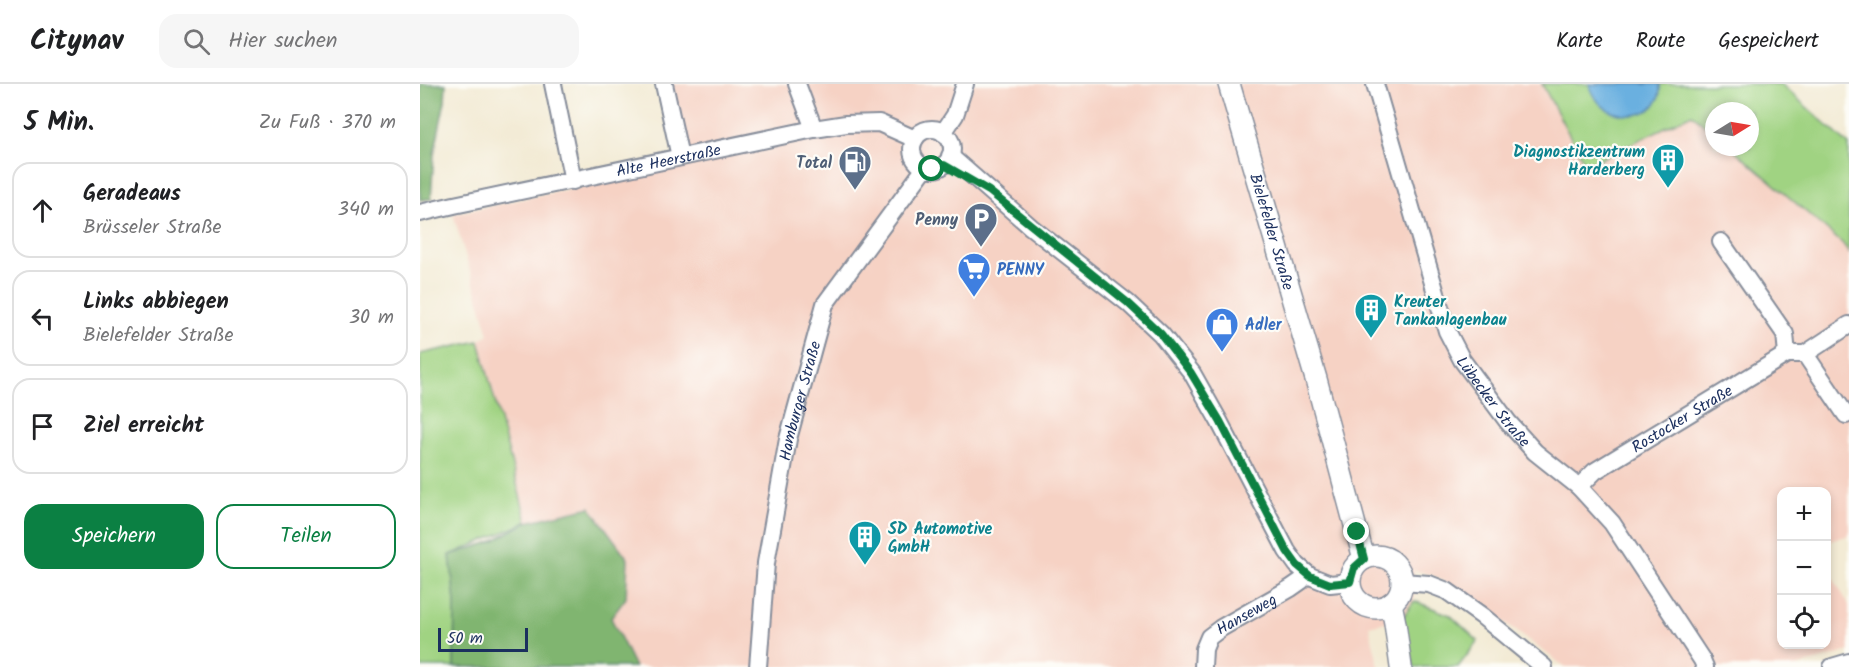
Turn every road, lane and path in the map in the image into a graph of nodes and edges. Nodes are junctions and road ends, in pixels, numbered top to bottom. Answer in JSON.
{"nodes":[{"id":1,"x":553,"y":84,"type":"edge"},
{"id":2,"x":664,"y":84,"type":"edge"},
{"id":3,"x":797,"y":84,"type":"edge"},
{"id":4,"x":965,"y":84,"type":"edge"},
{"id":5,"x":1229,"y":84,"type":"edge"},
{"id":6,"x":1376,"y":84,"type":"edge"},
{"id":7,"x":814,"y":129,"type":"junction"},
{"id":8,"x":943,"y":133,"type":"junction"},
{"id":9,"x":915,"y":138,"type":"junction"},
{"id":10,"x":680,"y":157,"type":"junction"},
{"id":11,"x":947,"y":160,"type":"junction"},
{"id":12,"x":925,"y":168,"type":"junction"},
{"id":13,"x":573,"y":180,"type":"junction"},
{"id":14,"x":420,"y":213,"type":"edge"},
{"id":15,"x":1722,"y":242,"type":"dead end"},
{"id":16,"x":1849,"y":326,"type":"edge"},
{"id":17,"x":1787,"y":354,"type":"junction"},
{"id":18,"x":1805,"y":354,"type":"junction"},
{"id":19,"x":1846,"y":415,"type":"dead end"},
{"id":20,"x":1580,"y":487,"type":"junction"},
{"id":21,"x":1371,"y":558,"type":"junction"},
{"id":22,"x":1307,"y":574,"type":"junction"},
{"id":23,"x":1350,"y":582,"type":"junction"},
{"id":24,"x":1402,"y":582,"type":"junction"},
{"id":25,"x":1383,"y":606,"type":"junction"},
{"id":26,"x":1849,"y":662,"type":"edge"},
{"id":27,"x":758,"y":667,"type":"edge"},
{"id":28,"x":1203,"y":667,"type":"edge"},
{"id":29,"x":1400,"y":667,"type":"edge"},
{"id":30,"x":1544,"y":667,"type":"edge"},
{"id":31,"x":1705,"y":667,"type":"edge"},
{"id":32,"x":1832,"y":667,"type":"edge"}],
"edges":[{"from":1,"to":13,"type":"street"},
{"from":2,"to":10,"type":"street"},
{"from":3,"to":7,"type":"street"},
{"from":4,"to":8,"type":"street"},
{"from":5,"to":21,"type":"main road","name":"Bielefelder Straße"},
{"from":6,"to":20,"type":"street","name":"Lübecker Straße"},
{"from":7,"to":9,"type":"street","name":"Alte Heerstraße"},
{"from":7,"to":10,"type":"street","name":"Alte Heerstraße"},
{"from":8,"to":9,"type":"street"},
{"from":8,"to":11,"type":"street"},
{"from":9,"to":12,"type":"street"},
{"from":10,"to":13,"type":"street","name":"Alte Heerstraße"},
{"from":11,"to":12,"type":"street"},
{"from":11,"to":22,"type":"street"},
{"from":12,"to":27,"type":"street","name":"Hamburger Straße"},
{"from":13,"to":14,"type":"street","name":"Alte Heerstraße"},
{"from":15,"to":17,"type":"street"},
{"from":16,"to":18,"type":"street"},
{"from":17,"to":18,"type":"street"},
{"from":17,"to":20,"type":"street","name":"Rostocker Straße"},
{"from":18,"to":19,"type":"street"},
{"from":20,"to":31,"type":"street","name":"Lübecker Straße"},
{"from":21,"to":23,"type":"main road"},
{"from":21,"to":24,"type":"main road"},
{"from":22,"to":23,"type":"street"},
{"from":22,"to":28,"type":"street","name":"Hanseweg"},
{"from":23,"to":25,"type":"main road"},
{"from":24,"to":25,"type":"main road"},
{"from":24,"to":30,"type":"street"},
{"from":25,"to":29,"type":"main road"},
{"from":26,"to":32,"type":"street"}]}
